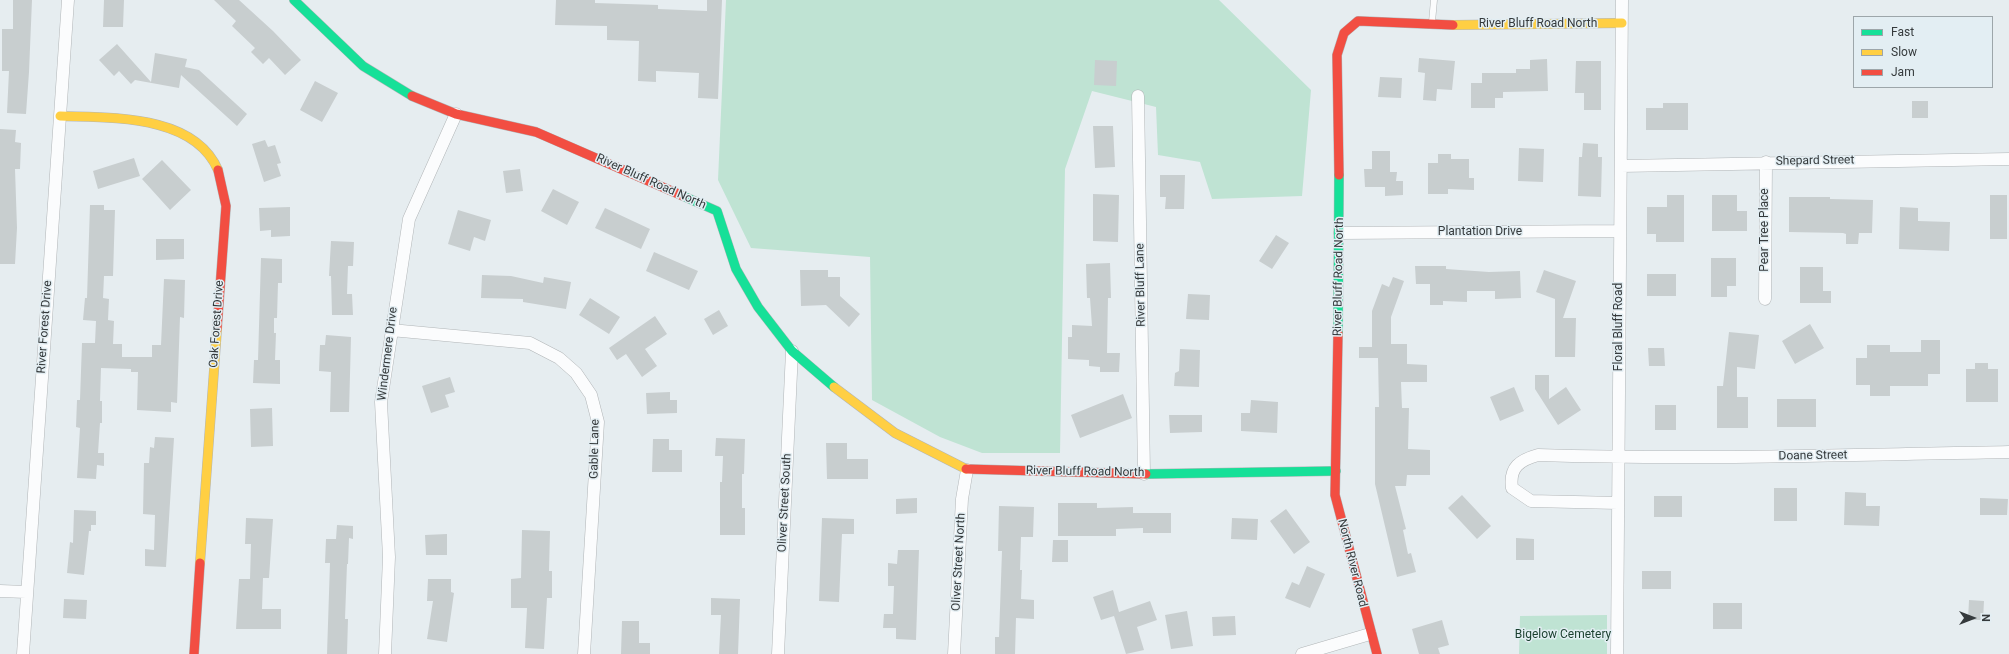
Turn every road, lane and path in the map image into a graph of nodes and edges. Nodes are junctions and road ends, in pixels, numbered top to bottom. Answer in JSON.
{"nodes":[{"id":1,"x":68,"y":0,"type":"edge"},
{"id":2,"x":294,"y":0,"type":"edge"},
{"id":3,"x":1434,"y":0,"type":"edge"},
{"id":4,"x":1622,"y":0,"type":"edge"},
{"id":5,"x":1622,"y":23,"type":"junction"},
{"id":6,"x":1432,"y":24,"type":"junction"},
{"id":7,"x":1138,"y":96,"type":"dead end"},
{"id":8,"x":456,"y":114,"type":"junction"},
{"id":9,"x":60,"y":116,"type":"junction"},
{"id":10,"x":2009,"y":159,"type":"edge"},
{"id":11,"x":1766,"y":162,"type":"junction"},
{"id":12,"x":1621,"y":166,"type":"junction"},
{"id":13,"x":1619,"y":232,"type":"junction"},
{"id":14,"x":1340,"y":233,"type":"junction"},
{"id":15,"x":1765,"y":299,"type":"dead end"},
{"id":16,"x":391,"y":330,"type":"junction"},
{"id":17,"x":792,"y":351,"type":"junction"},
{"id":18,"x":2009,"y":452,"type":"edge"},
{"id":19,"x":1618,"y":458,"type":"junction"},
{"id":20,"x":967,"y":470,"type":"junction"},
{"id":21,"x":1336,"y":471,"type":"junction"},
{"id":22,"x":1144,"y":474,"type":"junction"},
{"id":23,"x":1618,"y":503,"type":"junction"},
{"id":24,"x":0,"y":591,"type":"edge"},
{"id":25,"x":26,"y":592,"type":"junction"},
{"id":26,"x":1370,"y":634,"type":"junction"},
{"id":27,"x":23,"y":654,"type":"edge"},
{"id":28,"x":194,"y":654,"type":"edge"},
{"id":29,"x":385,"y":654,"type":"edge"},
{"id":30,"x":584,"y":654,"type":"edge"},
{"id":31,"x":778,"y":654,"type":"edge"},
{"id":32,"x":954,"y":654,"type":"edge"},
{"id":33,"x":1302,"y":654,"type":"edge"},
{"id":34,"x":1377,"y":654,"type":"edge"},
{"id":35,"x":1617,"y":654,"type":"edge"}],
"edges":[{"from":1,"to":9,"type":"street","name":"River Forest Drive"},
{"from":2,"to":8,"type":"street","name":"River Bluff Road North"},
{"from":3,"to":6,"type":"lane"},
{"from":4,"to":5,"type":"street","name":"Floral Bluff Road"},
{"from":5,"to":6,"type":"street","name":"River Bluff Road North"},
{"from":5,"to":12,"type":"street","name":"Floral Bluff Road"},
{"from":6,"to":14,"type":"street","name":"River Bluff Road North"},
{"from":7,"to":22,"type":"street","name":"River Bluff Lane"},
{"from":8,"to":16,"type":"street","name":"Windermere Drive"},
{"from":8,"to":17,"type":"street","name":"River Bluff Road North"},
{"from":9,"to":25,"type":"street","name":"River Forest Drive"},
{"from":9,"to":28,"type":"street","name":"Oak Forest Drive"},
{"from":10,"to":11,"type":"street","name":"Shepard Street"},
{"from":11,"to":12,"type":"street","name":"Shepard Street"},
{"from":11,"to":15,"type":"street","name":"Pear Tree Place"},
{"from":12,"to":13,"type":"street","name":"Floral Bluff Road"},
{"from":13,"to":14,"type":"street","name":"Plantation Drive"},
{"from":13,"to":19,"type":"street","name":"Floral Bluff Road"},
{"from":14,"to":21,"type":"street","name":"River Bluff Road North"},
{"from":16,"to":29,"type":"street","name":"Windermere Drive"},
{"from":16,"to":30,"type":"street","name":"Gable Lane"},
{"from":17,"to":20,"type":"street","name":"River Bluff Road North"},
{"from":17,"to":31,"type":"street","name":"Oliver Street South"},
{"from":18,"to":19,"type":"street","name":"Doane Street"},
{"from":19,"to":23,"type":"street","name":"Floral Bluff Road"},
{"from":19,"to":23,"type":"street","name":"Doane Street"},
{"from":20,"to":22,"type":"street","name":"River Bluff Road North"},
{"from":20,"to":32,"type":"street","name":"Oliver Street North"},
{"from":21,"to":22,"type":"street","name":"River Bluff Road North"},
{"from":21,"to":26,"type":"street","name":"North River Road"},
{"from":23,"to":35,"type":"street","name":"Floral Bluff Road"},
{"from":24,"to":25,"type":"street"},
{"from":25,"to":27,"type":"street","name":"River Forest Drive"},
{"from":26,"to":33,"type":"street"},
{"from":26,"to":34,"type":"street","name":"North River Road"}]}
